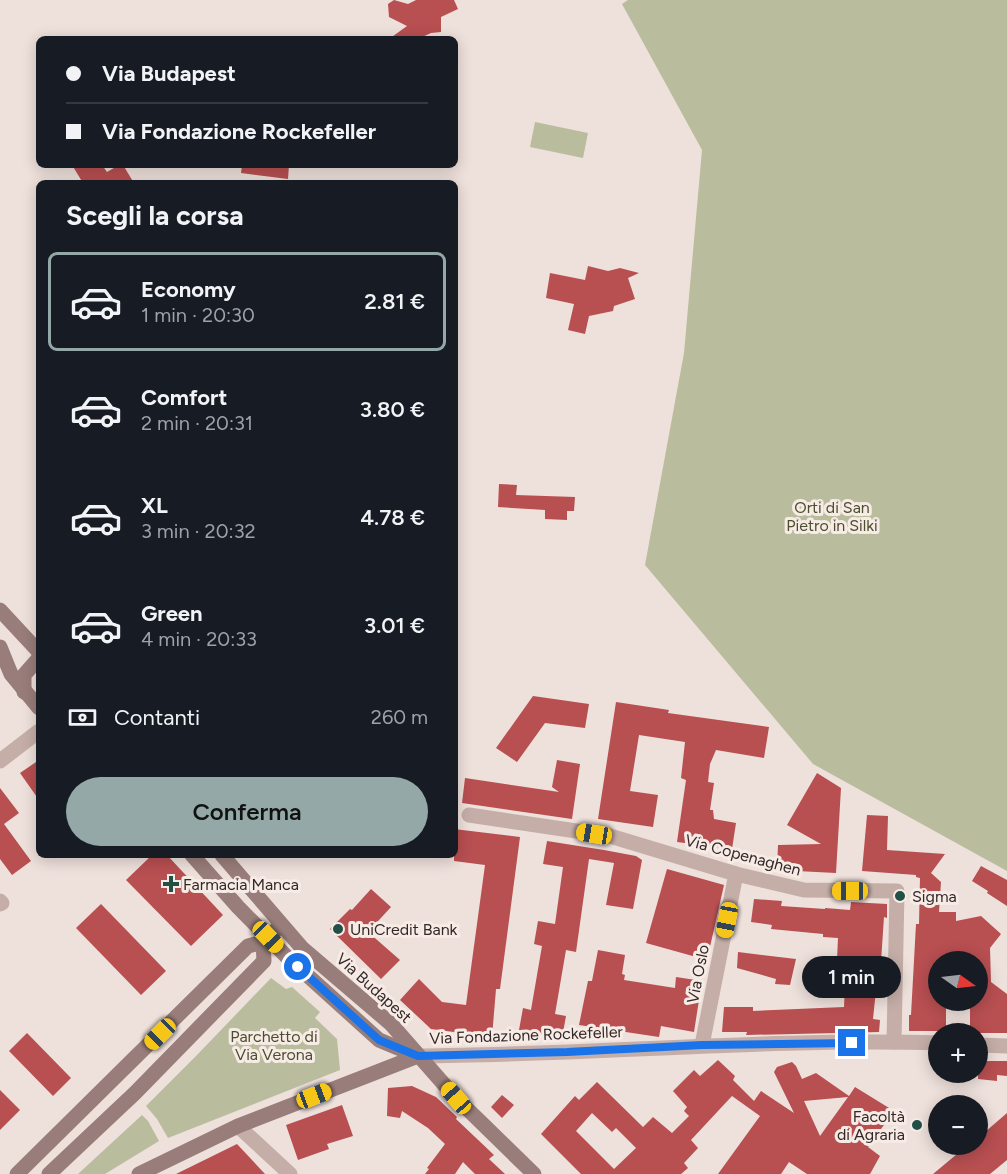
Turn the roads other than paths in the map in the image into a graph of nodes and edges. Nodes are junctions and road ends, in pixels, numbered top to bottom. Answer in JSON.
{"nodes":[{"id":1,"x":0,"y":610,"type":"edge"},
{"id":2,"x":0,"y":646,"type":"edge"},
{"id":3,"x":36,"y":649,"type":"edge"},
{"id":4,"x":36,"y":661,"type":"edge"},
{"id":5,"x":24,"y":692,"type":"junction"},
{"id":6,"x":36,"y":705,"type":"edge"},
{"id":7,"x":36,"y":733,"type":"edge"},
{"id":8,"x":0,"y":761,"type":"edge"},
{"id":9,"x":469,"y":815,"type":"dead end"},
{"id":10,"x":195,"y":858,"type":"edge"},
{"id":11,"x":225,"y":858,"type":"edge"},
{"id":12,"x":736,"y":874,"type":"junction"},
{"id":13,"x":281,"y":925,"type":"junction"},
{"id":14,"x":266,"y":940,"type":"junction"},
{"id":15,"x":894,"y":1042,"type":"junction"},
{"id":16,"x":928,"y":1043,"type":"edge"},
{"id":17,"x":702,"y":1045,"type":"junction"},
{"id":18,"x":988,"y":1045,"type":"edge"},
{"id":19,"x":1007,"y":1046,"type":"edge"},
{"id":20,"x":418,"y":1056,"type":"junction"},
{"id":21,"x":238,"y":1126,"type":"junction"},
{"id":22,"x":17,"y":1174,"type":"edge"},
{"id":23,"x":49,"y":1174,"type":"edge"},
{"id":24,"x":139,"y":1174,"type":"edge"},
{"id":25,"x":290,"y":1174,"type":"edge"},
{"id":26,"x":534,"y":1174,"type":"edge"}],
"edges":[{"from":1,"to":3,"type":"main road"},
{"from":2,"to":5,"type":"main road"},
{"from":4,"to":5,"type":"main road"},
{"from":5,"to":6,"type":"main road"},
{"from":7,"to":8,"type":"street"},
{"from":9,"to":12,"type":"street","name":"Via Copenaghen"},
{"from":10,"to":14,"type":"main road","name":"Via Budapest"},
{"from":11,"to":13,"type":"main road","name":"Via Budapest"},
{"from":12,"to":15,"type":"street","name":"Via Copenaghen"},
{"from":12,"to":17,"type":"street","name":"Via Oslo"},
{"from":13,"to":14,"type":"main road"},
{"from":13,"to":20,"type":"main road","name":"Via Budapest"},
{"from":14,"to":20,"type":"main road","name":"Via Budapest"},
{"from":14,"to":22,"type":"main road"},
{"from":14,"to":23,"type":"main road"},
{"from":15,"to":16,"type":"street","name":"Via Fondazione Rockefeller"},
{"from":15,"to":17,"type":"street","name":"Via Fondazione Rockefeller"},
{"from":17,"to":20,"type":"street","name":"Via Fondazione Rockefeller"},
{"from":18,"to":19,"type":"street"},
{"from":20,"to":21,"type":"main road","name":"Via Fondazione Rockefeller"},
{"from":20,"to":26,"type":"main road"},
{"from":21,"to":24,"type":"main road","name":"Via Fondazione Rockefeller"},
{"from":21,"to":25,"type":"street"}]}
